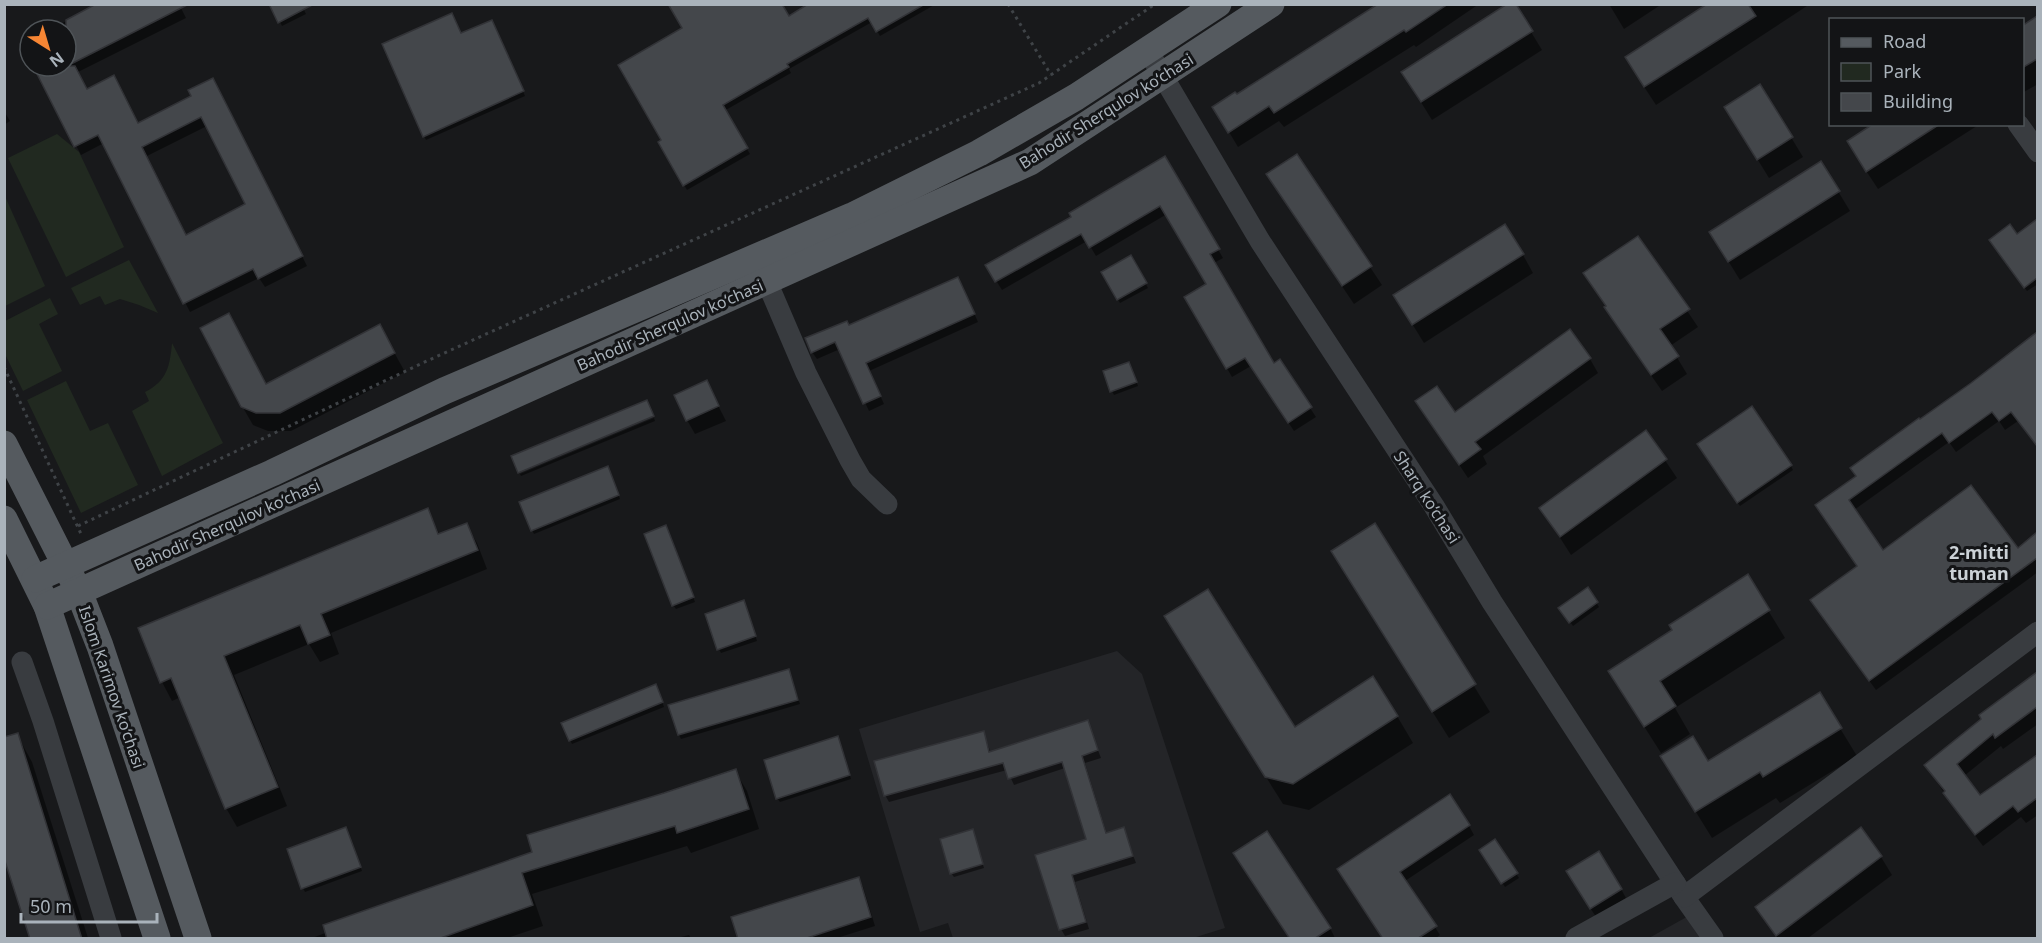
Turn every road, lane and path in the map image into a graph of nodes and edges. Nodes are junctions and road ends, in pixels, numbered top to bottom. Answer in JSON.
{"nodes":[{"id":1,"x":1008,"y":4,"type":"edge"},
{"id":2,"x":1155,"y":4,"type":"edge"},
{"id":3,"x":1271,"y":4,"type":"edge"},
{"id":4,"x":1211,"y":9,"type":"edge"},
{"id":5,"x":1219,"y":40,"type":"junction"},
{"id":6,"x":1148,"y":51,"type":"junction"},
{"id":7,"x":1051,"y":75,"type":"junction"},
{"id":8,"x":1162,"y":75,"type":"junction"},
{"id":9,"x":2019,"y":126,"type":"edge"},
{"id":10,"x":2037,"y":152,"type":"edge"},
{"id":11,"x":767,"y":282,"type":"junction"},
{"id":12,"x":4,"y":367,"type":"edge"},
{"id":13,"x":4,"y":444,"type":"edge"},
{"id":14,"x":887,"y":504,"type":"dead end"},
{"id":15,"x":4,"y":519,"type":"edge"},
{"id":16,"x":78,"y":526,"type":"junction"},
{"id":17,"x":83,"y":538,"type":"dead end"},
{"id":18,"x":66,"y":565,"type":"junction"},
{"id":19,"x":35,"y":579,"type":"junction"},
{"id":20,"x":79,"y":592,"type":"junction"},
{"id":21,"x":47,"y":606,"type":"junction"},
{"id":22,"x":2037,"y":632,"type":"edge"},
{"id":23,"x":22,"y":662,"type":"dead end"},
{"id":24,"x":1680,"y":890,"type":"junction"},
{"id":25,"x":111,"y":939,"type":"edge"},
{"id":26,"x":157,"y":939,"type":"edge"},
{"id":27,"x":198,"y":939,"type":"edge"},
{"id":28,"x":1576,"y":939,"type":"edge"},
{"id":29,"x":1713,"y":939,"type":"edge"}],
"edges":[{"from":1,"to":7,"type":"path"},
{"from":2,"to":7,"type":"path"},
{"from":3,"to":5,"type":"main road","name":"Bahodir Sherqulov ko‘chasi"},
{"from":4,"to":5,"type":"street"},
{"from":4,"to":6,"type":"main road","name":"Bahodir Sherqulov ko‘chasi"},
{"from":5,"to":8,"type":"main road","name":"Bahodir Sherqulov ko‘chasi"},
{"from":6,"to":8,"type":"street","name":"Sharq ko‘chasi"},
{"from":6,"to":18,"type":"main road","name":"Bahodir Sherqulov ko‘chasi"},
{"from":7,"to":16,"type":"path"},
{"from":8,"to":11,"type":"main road","name":"Bahodir Sherqulov ko‘chasi"},
{"from":8,"to":24,"type":"street","name":"Sharq ko‘chasi"},
{"from":9,"to":10,"type":"street"},
{"from":11,"to":14,"type":"street"},
{"from":11,"to":20,"type":"main road","name":"Bahodir Sherqulov ko‘chasi"},
{"from":12,"to":16,"type":"path"},
{"from":13,"to":18,"type":"main road","name":"Islom Karimov ko‘chasi"},
{"from":15,"to":19,"type":"main road","name":"Islom Karimov ko‘chasi"},
{"from":16,"to":17,"type":"path"},
{"from":18,"to":19,"type":"main road","name":"Bahodir Sherqulov ko‘chasi"},
{"from":18,"to":20,"type":"main road","name":"Islom Karimov ko‘chasi"},
{"from":19,"to":21,"type":"main road","name":"Islom Karimov ko‘chasi"},
{"from":20,"to":21,"type":"main road","name":"Bahodir Sherqulov ko‘chasi"},
{"from":20,"to":27,"type":"main road","name":"Islom Karimov ko‘chasi"},
{"from":21,"to":26,"type":"main road","name":"Islom Karimov ko‘chasi"},
{"from":22,"to":24,"type":"street"},
{"from":23,"to":25,"type":"street"},
{"from":24,"to":28,"type":"street"},
{"from":24,"to":29,"type":"street","name":"Sharq ko‘chasi"}]}
